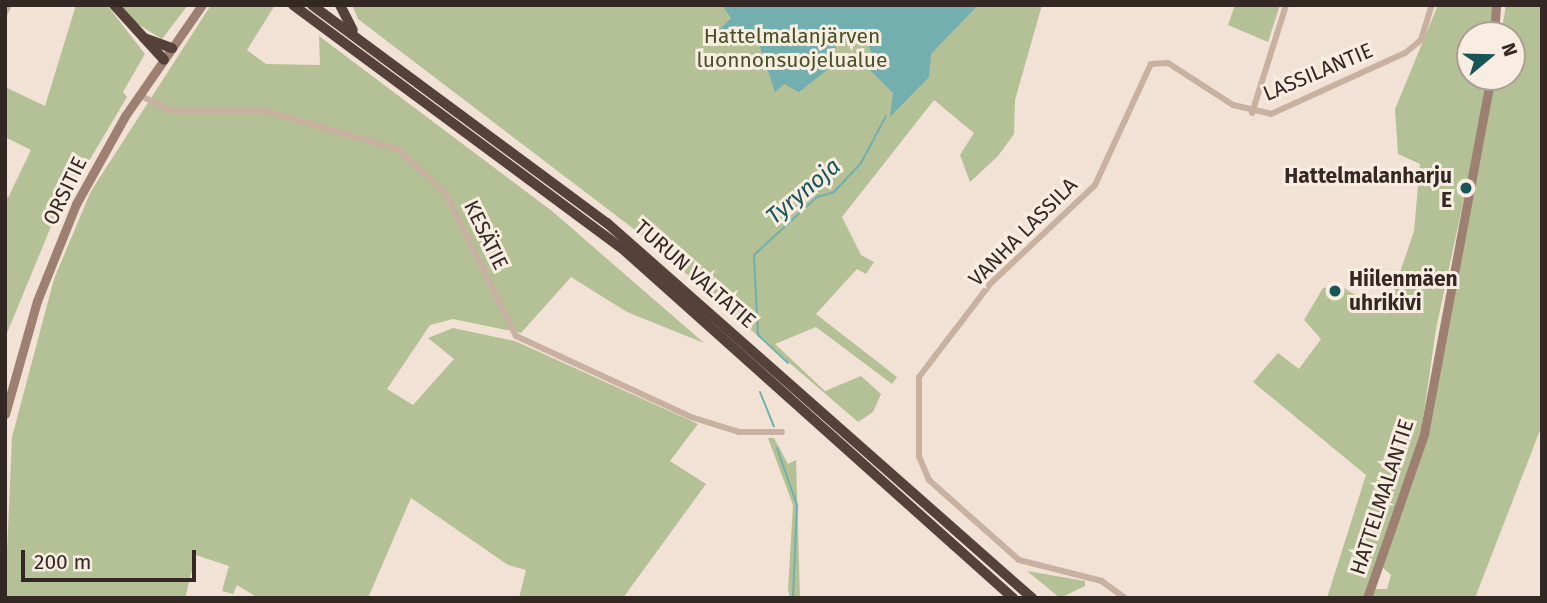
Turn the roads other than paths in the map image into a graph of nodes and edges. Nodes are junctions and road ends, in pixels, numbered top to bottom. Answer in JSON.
{"nodes":[{"id":1,"x":9,"y":5,"type":"edge"},
{"id":2,"x":114,"y":5,"type":"edge"},
{"id":3,"x":202,"y":5,"type":"edge"},
{"id":4,"x":293,"y":5,"type":"edge"},
{"id":5,"x":312,"y":5,"type":"edge"},
{"id":6,"x":340,"y":5,"type":"edge"},
{"id":7,"x":1286,"y":5,"type":"edge"},
{"id":8,"x":1432,"y":5,"type":"edge"},
{"id":9,"x":5,"y":13,"type":"edge"},
{"id":10,"x":144,"y":38,"type":"junction"},
{"id":11,"x":172,"y":48,"type":"junction"},
{"id":12,"x":373,"y":48,"type":"junction"},
{"id":13,"x":164,"y":60,"type":"junction"},
{"id":14,"x":1158,"y":61,"type":"joint"},
{"id":15,"x":1488,"y":91,"type":"edge"},
{"id":16,"x":139,"y":95,"type":"junction"},
{"id":17,"x":1252,"y":113,"type":"junction"},
{"id":18,"x":6,"y":410,"type":"edge"},
{"id":19,"x":782,"y":432,"type":"dead end"},
{"id":20,"x":1013,"y":598,"type":"edge"},
{"id":21,"x":1032,"y":598,"type":"edge"},
{"id":22,"x":1125,"y":598,"type":"edge"},
{"id":23,"x":1367,"y":598,"type":"edge"}],
"edges":[{"from":1,"to":9,"type":"street"},
{"from":2,"to":10,"type":"highway"},
{"from":3,"to":11,"type":"street","name":"ORSITIE"},
{"from":4,"to":20,"type":"highway","name":"TURUN VALTATIE"},
{"from":5,"to":12,"type":"highway","name":"TURUN VALTATIE"},
{"from":6,"to":12,"type":"highway"},
{"from":7,"to":17,"type":"street"},
{"from":8,"to":17,"type":"street","name":"LASSILANTIE"},
{"from":10,"to":11,"type":"highway"},
{"from":10,"to":13,"type":"highway"},
{"from":11,"to":13,"type":"street","name":"ORSITIE"},
{"from":12,"to":21,"type":"highway","name":"TURUN VALTATIE"},
{"from":13,"to":16,"type":"street","name":"ORSITIE"},
{"from":14,"to":17,"type":"street","name":"LASSILANTIE"},
{"from":14,"to":22,"type":"street","name":"VANHA LASSILA"},
{"from":15,"to":23,"type":"street","name":"HATTELMALANTIE"},
{"from":16,"to":18,"type":"street","name":"ORSITIE"},
{"from":16,"to":19,"type":"street","name":"KESÄTIE"}]}
